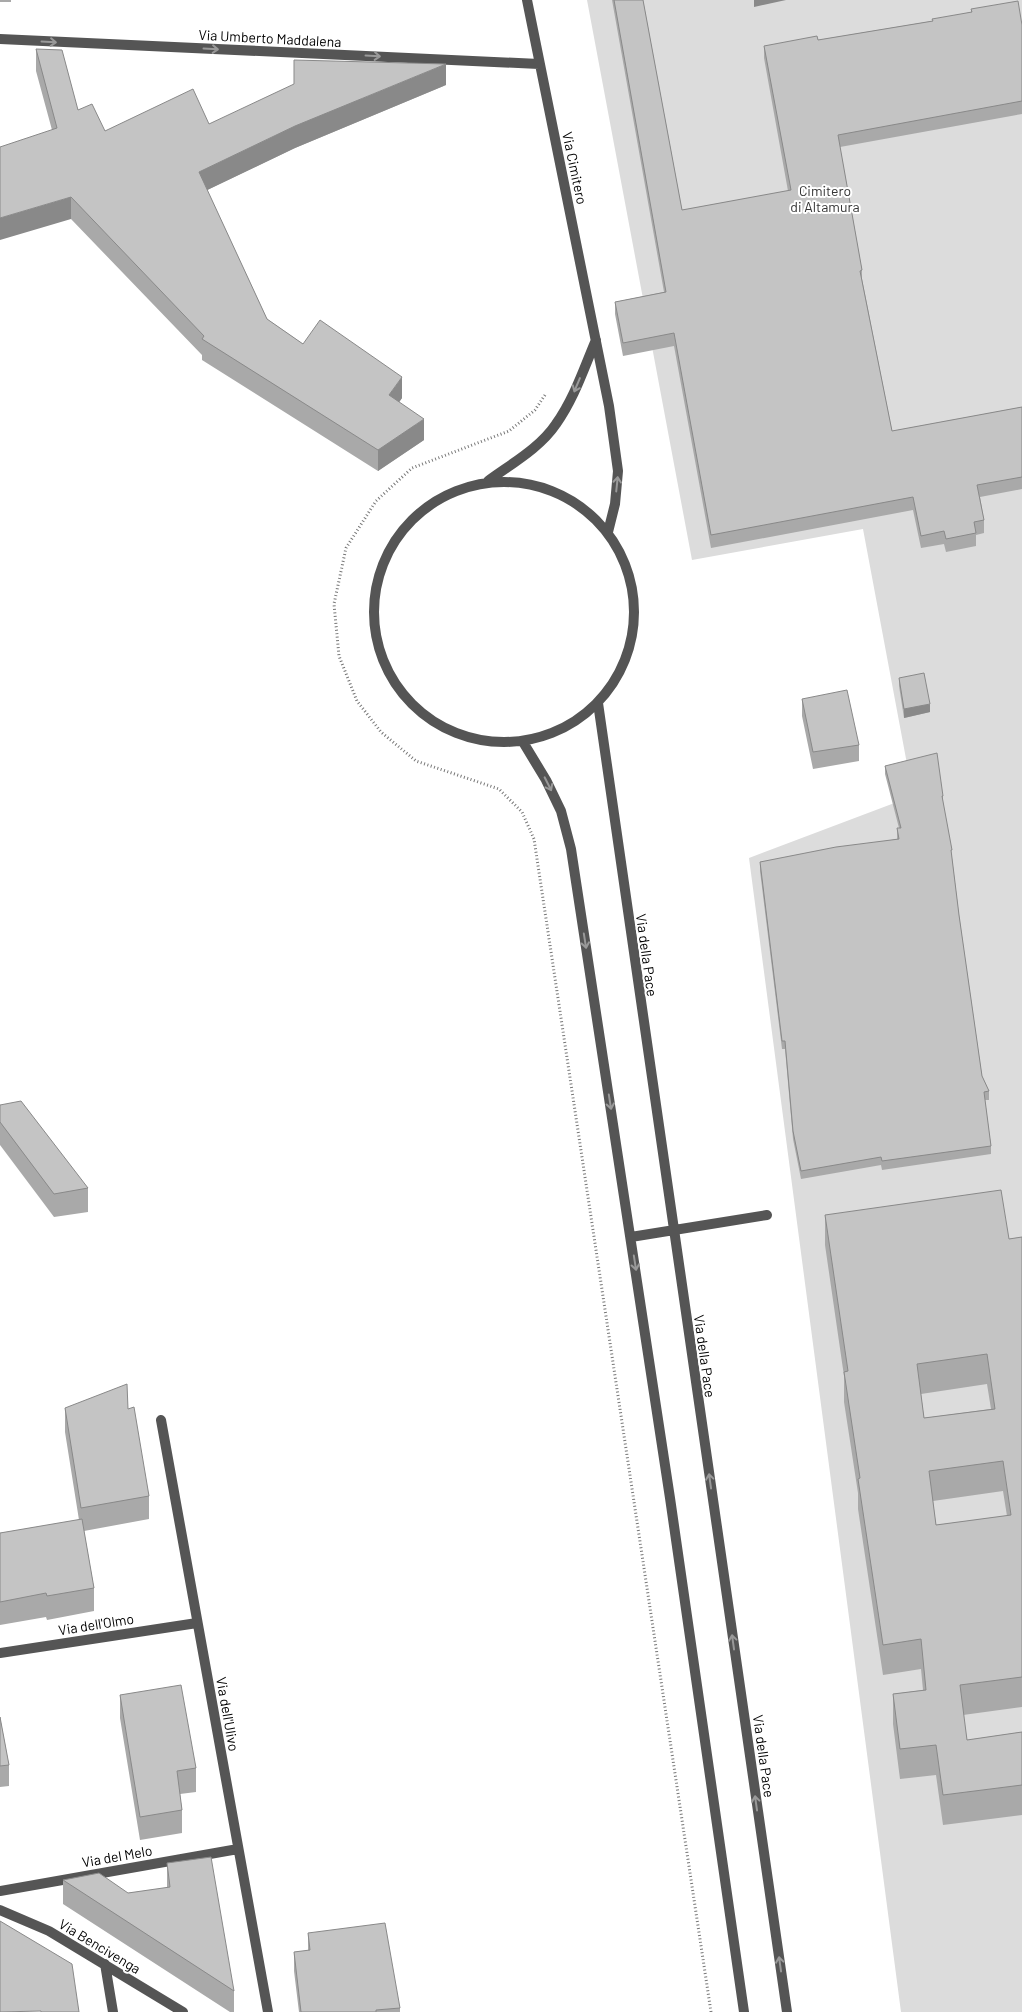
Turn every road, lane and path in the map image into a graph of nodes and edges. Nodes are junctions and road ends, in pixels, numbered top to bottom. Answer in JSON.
{"nodes":[{"id":1,"x":527,"y":0,"type":"edge"},
{"id":2,"x":0,"y":39,"type":"edge"},
{"id":3,"x":539,"y":64,"type":"junction"},
{"id":4,"x":596,"y":340,"type":"junction"},
{"id":5,"x":549,"y":389,"type":"dead end"},
{"id":6,"x":488,"y":482,"type":"junction"},
{"id":7,"x":608,"y":532,"type":"junction"},
{"id":8,"x":598,"y":703,"type":"junction"},
{"id":9,"x":524,"y":742,"type":"junction"},
{"id":10,"x":767,"y":1215,"type":"dead end"},
{"id":11,"x":673,"y":1230,"type":"junction"},
{"id":12,"x":631,"y":1237,"type":"junction"},
{"id":13,"x":161,"y":1420,"type":"dead end"},
{"id":14,"x":197,"y":1622,"type":"junction"},
{"id":15,"x":0,"y":1654,"type":"edge"},
{"id":16,"x":238,"y":1849,"type":"junction"},
{"id":17,"x":0,"y":1891,"type":"edge"},
{"id":18,"x":0,"y":1910,"type":"edge"},
{"id":19,"x":105,"y":1964,"type":"junction"},
{"id":20,"x":113,"y":2012,"type":"edge"},
{"id":21,"x":183,"y":2012,"type":"edge"},
{"id":22,"x":268,"y":2012,"type":"edge"},
{"id":23,"x":710,"y":2012,"type":"edge"},
{"id":24,"x":744,"y":2012,"type":"edge"},
{"id":25,"x":787,"y":2012,"type":"edge"}],
"edges":[{"from":1,"to":3,"type":"street","name":"Via Cimitero"},
{"from":2,"to":3,"type":"street","name":"Via Umberto Maddalena","one_way":true},
{"from":3,"to":4,"type":"street","name":"Via Cimitero"},
{"from":4,"to":6,"type":"street","one_way":true},
{"from":7,"to":4,"type":"street","name":"Via Cimitero","one_way":true},
{"from":5,"to":23,"type":"path"},
{"from":6,"to":7,"type":"street"},
{"from":6,"to":9,"type":"street"},
{"from":7,"to":8,"type":"street"},
{"from":8,"to":9,"type":"street"},
{"from":8,"to":11,"type":"street","name":"Via della Pace"},
{"from":9,"to":12,"type":"street","one_way":true},
{"from":10,"to":11,"type":"street"},
{"from":11,"to":12,"type":"street"},
{"from":25,"to":11,"type":"street","name":"Via della Pace","one_way":true},
{"from":12,"to":24,"type":"street","one_way":true},
{"from":13,"to":14,"type":"street","name":"Via dell'Ulivo"},
{"from":14,"to":15,"type":"street","name":"Via dell'Olmo"},
{"from":14,"to":16,"type":"street","name":"Via dell'Ulivo"},
{"from":16,"to":17,"type":"street","name":"Via del Melo"},
{"from":16,"to":22,"type":"street","name":"Via dell'Ulivo"},
{"from":18,"to":19,"type":"street","name":"Via Bencivenga"},
{"from":19,"to":20,"type":"street"},
{"from":19,"to":21,"type":"street","name":"Via Bencivenga"}]}
